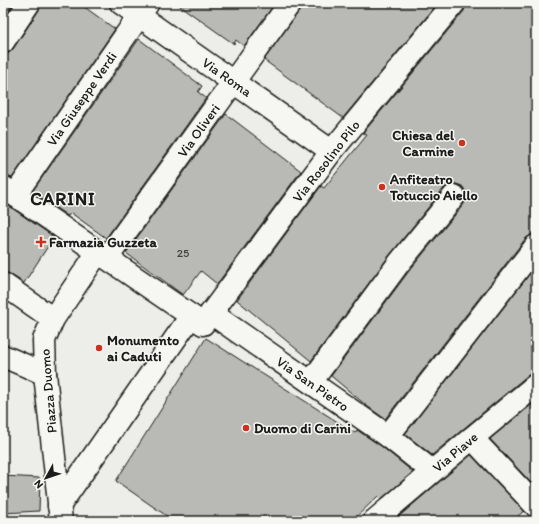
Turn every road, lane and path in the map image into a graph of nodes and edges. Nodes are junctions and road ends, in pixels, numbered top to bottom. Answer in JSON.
{"nodes":[{"id":1,"x":30,"y":3,"type":"edge"},
{"id":2,"x":121,"y":3,"type":"edge"},
{"id":3,"x":290,"y":3,"type":"edge"},
{"id":4,"x":454,"y":3,"type":"edge"},
{"id":5,"x":144,"y":9,"type":"edge"},
{"id":6,"x":3,"y":42,"type":"edge"},
{"id":7,"x":233,"y":82,"type":"junction"},
{"id":8,"x":331,"y":152,"type":"junction"},
{"id":9,"x":9,"y":191,"type":"edge"},
{"id":10,"x":454,"y":196,"type":"dead end"},
{"id":11,"x":536,"y":246,"type":"edge"},
{"id":12,"x":102,"y":255,"type":"junction"},
{"id":13,"x":3,"y":284,"type":"edge"},
{"id":14,"x":202,"y":318,"type":"junction"},
{"id":15,"x":54,"y":319,"type":"junction"},
{"id":16,"x":3,"y":356,"type":"edge"},
{"id":17,"x":46,"y":374,"type":"junction"},
{"id":18,"x":311,"y":382,"type":"junction"},
{"id":19,"x":536,"y":385,"type":"edge"},
{"id":20,"x":388,"y":436,"type":"junction"},
{"id":21,"x":472,"y":438,"type":"junction"},
{"id":22,"x":432,"y":471,"type":"junction"},
{"id":23,"x":536,"y":506,"type":"edge"},
{"id":24,"x":60,"y":513,"type":"edge"},
{"id":25,"x":384,"y":518,"type":"edge"}],
"edges":[{"from":1,"to":6,"type":"street"},
{"from":2,"to":5,"type":"street","name":"Via Roma"},
{"from":3,"to":7,"type":"street","name":"Via Oliveri"},
{"from":4,"to":8,"type":"street","name":"Via Rosolino Pilo"},
{"from":5,"to":7,"type":"street","name":"Via Roma"},
{"from":5,"to":9,"type":"street","name":"Via Giuseppe Verdi"},
{"from":7,"to":8,"type":"street","name":"Via Roma"},
{"from":7,"to":12,"type":"street","name":"Via Oliveri"},
{"from":8,"to":14,"type":"street","name":"Via Rosolino Pilo"},
{"from":9,"to":12,"type":"street","name":"Via San Pietro"},
{"from":10,"to":18,"type":"street"},
{"from":11,"to":20,"type":"street"},
{"from":12,"to":14,"type":"street","name":"Via San Pietro"},
{"from":12,"to":15,"type":"street","name":"Piazza Duomo"},
{"from":13,"to":15,"type":"street"},
{"from":14,"to":18,"type":"street","name":"Via San Pietro"},
{"from":14,"to":24,"type":"street","name":"Via Rosolino Pilo"},
{"from":15,"to":17,"type":"street","name":"Piazza Duomo"},
{"from":16,"to":17,"type":"street"},
{"from":17,"to":24,"type":"street","name":"Piazza Duomo"},
{"from":18,"to":20,"type":"street","name":"Via San Pietro"},
{"from":19,"to":21,"type":"street","name":"Via Piave"},
{"from":20,"to":22,"type":"street","name":"Via San Pietro"},
{"from":21,"to":22,"type":"street","name":"Via Piave"},
{"from":21,"to":23,"type":"street"},
{"from":22,"to":25,"type":"street","name":"Via Piave"}]}
